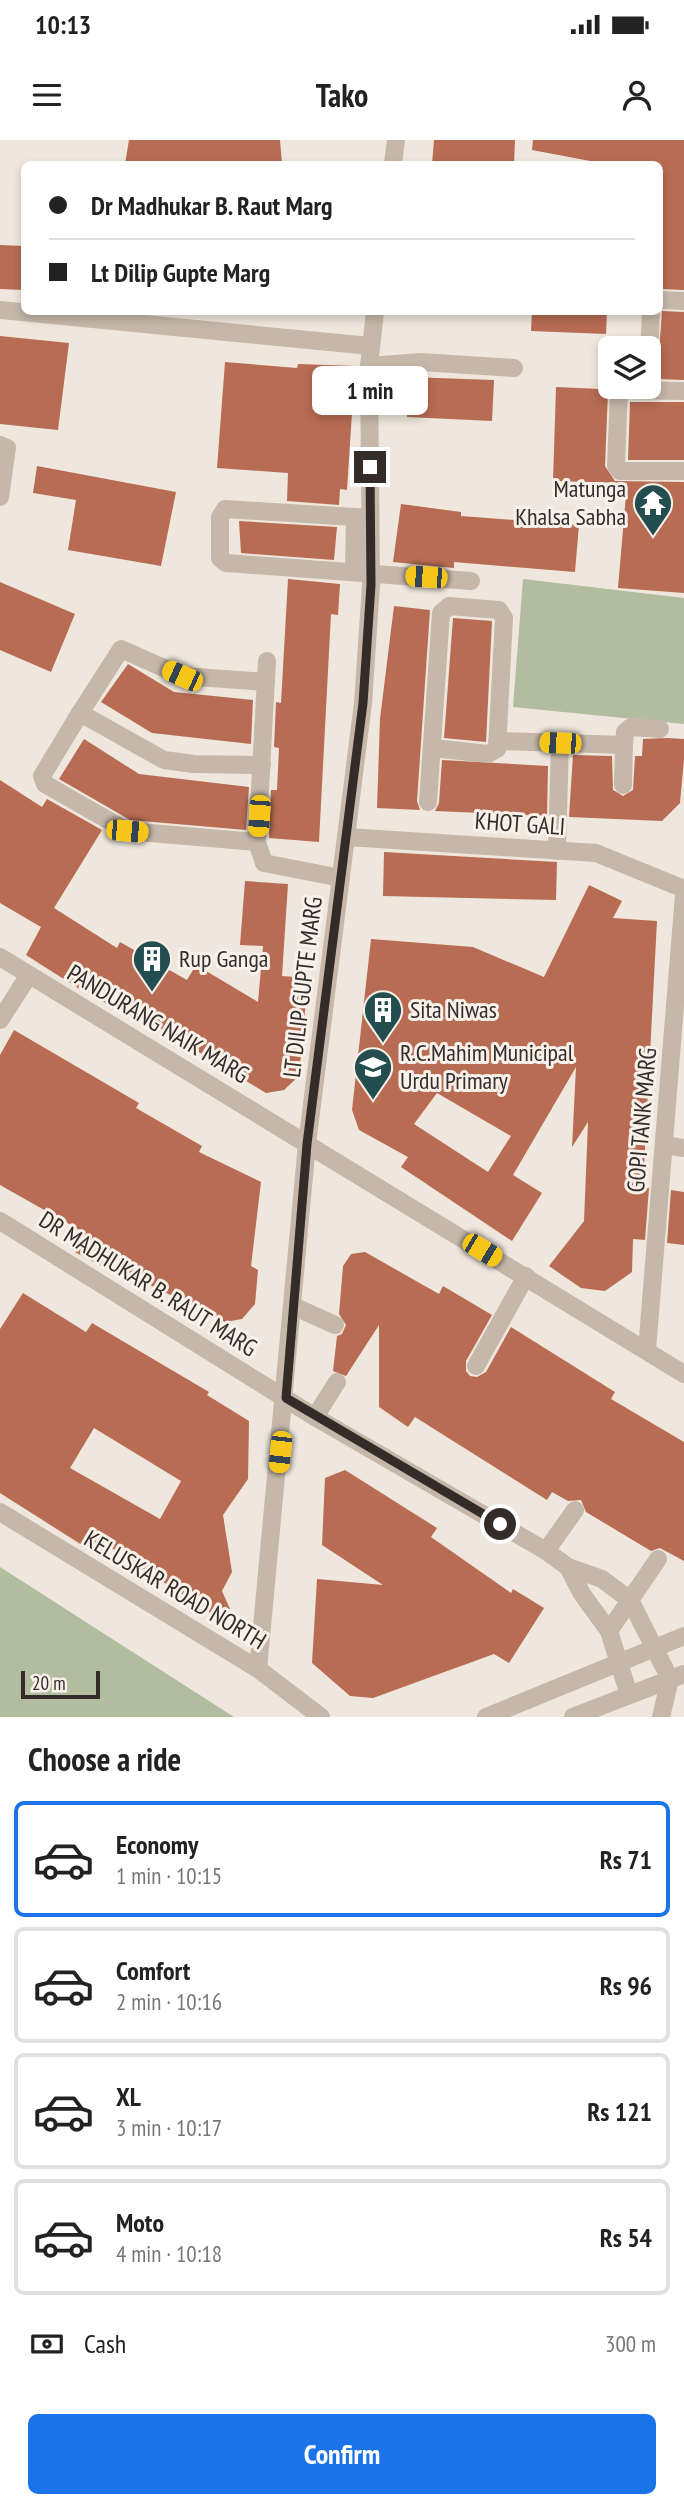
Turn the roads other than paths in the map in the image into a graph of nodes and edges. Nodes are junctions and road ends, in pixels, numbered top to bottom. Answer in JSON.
{"nodes":[{"id":1,"x":396,"y":140,"type":"edge"},
{"id":2,"x":393,"y":161,"type":"edge"},
{"id":3,"x":663,"y":300,"type":"edge"},
{"id":4,"x":684,"y":301,"type":"edge"},
{"id":5,"x":0,"y":310,"type":"edge"},
{"id":6,"x":21,"y":312,"type":"edge"},
{"id":7,"x":51,"y":315,"type":"edge"},
{"id":8,"x":374,"y":315,"type":"edge"},
{"id":9,"x":651,"y":315,"type":"edge"},
{"id":10,"x":650,"y":336,"type":"edge"},
{"id":11,"x":370,"y":346,"type":"junction"},
{"id":12,"x":369,"y":366,"type":"junction"},
{"id":13,"x":514,"y":368,"type":"dead end"},
{"id":14,"x":661,"y":389,"type":"edge"},
{"id":15,"x":684,"y":391,"type":"edge"},
{"id":16,"x":619,"y":399,"type":"edge"},
{"id":17,"x":0,"y":444,"type":"edge"},
{"id":18,"x":684,"y":471,"type":"edge"},
{"id":19,"x":0,"y":497,"type":"edge"},
{"id":20,"x":363,"y":517,"type":"junction"},
{"id":21,"x":362,"y":572,"type":"junction"},
{"id":22,"x":471,"y":581,"type":"dead end"},
{"id":23,"x":267,"y":661,"type":"dead end"},
{"id":24,"x":266,"y":682,"type":"junction"},
{"id":25,"x":80,"y":713,"type":"junction"},
{"id":26,"x":660,"y":729,"type":"dead end"},
{"id":27,"x":497,"y":741,"type":"junction"},
{"id":28,"x":560,"y":743,"type":"junction"},
{"id":29,"x":624,"y":744,"type":"junction"},
{"id":30,"x":433,"y":748,"type":"junction"},
{"id":31,"x":262,"y":765,"type":"junction"},
{"id":32,"x":623,"y":785,"type":"dead end"},
{"id":33,"x":428,"y":802,"type":"dead end"},
{"id":34,"x":347,"y":837,"type":"junction"},
{"id":35,"x":257,"y":842,"type":"junction"},
{"id":36,"x":557,"y":851,"type":"junction"},
{"id":37,"x":341,"y":878,"type":"junction"},
{"id":38,"x":684,"y":889,"type":"edge"},
{"id":39,"x":684,"y":895,"type":"edge"},
{"id":40,"x":0,"y":957,"type":"edge"},
{"id":41,"x":29,"y":975,"type":"junction"},
{"id":42,"x":8,"y":991,"type":"edge"},
{"id":43,"x":0,"y":1020,"type":"edge"},
{"id":44,"x":307,"y":1144,"type":"junction"},
{"id":45,"x":665,"y":1145,"type":"junction"},
{"id":46,"x":684,"y":1148,"type":"edge"},
{"id":47,"x":0,"y":1222,"type":"edge"},
{"id":48,"x":526,"y":1276,"type":"junction"},
{"id":49,"x":293,"y":1306,"type":"junction"},
{"id":50,"x":335,"y":1325,"type":"dead end"},
{"id":51,"x":647,"y":1350,"type":"junction"},
{"id":52,"x":475,"y":1366,"type":"dead end"},
{"id":53,"x":684,"y":1374,"type":"edge"},
{"id":54,"x":337,"y":1382,"type":"dead end"},
{"id":55,"x":286,"y":1398,"type":"junction"},
{"id":56,"x":315,"y":1417,"type":"junction"},
{"id":57,"x":575,"y":1510,"type":"dead end"},
{"id":58,"x":0,"y":1512,"type":"edge"},
{"id":59,"x":546,"y":1551,"type":"junction"},
{"id":60,"x":658,"y":1559,"type":"dead end"},
{"id":61,"x":568,"y":1567,"type":"junction"},
{"id":62,"x":630,"y":1600,"type":"junction"},
{"id":63,"x":609,"y":1631,"type":"junction"},
{"id":64,"x":684,"y":1636,"type":"edge"},
{"id":65,"x":656,"y":1647,"type":"junction"},
{"id":66,"x":618,"y":1664,"type":"junction"},
{"id":67,"x":258,"y":1669,"type":"junction"},
{"id":68,"x":677,"y":1676,"type":"edge"},
{"id":69,"x":629,"y":1695,"type":"junction"},
{"id":70,"x":321,"y":1717,"type":"edge"},
{"id":71,"x":486,"y":1717,"type":"edge"},
{"id":72,"x":573,"y":1717,"type":"edge"},
{"id":73,"x":661,"y":1717,"type":"edge"}],
"edges":[{"from":1,"to":2,"type":"street"},
{"from":3,"to":4,"type":"street"},
{"from":5,"to":6,"type":"street"},
{"from":7,"to":11,"type":"street"},
{"from":8,"to":11,"type":"street","name":"LT DILIP GUPTE MARG"},
{"from":9,"to":10,"type":"street"},
{"from":11,"to":12,"type":"street","name":"LT DILIP GUPTE MARG"},
{"from":12,"to":13,"type":"street"},
{"from":12,"to":20,"type":"street","name":"LT DILIP GUPTE MARG"},
{"from":14,"to":15,"type":"street"},
{"from":16,"to":18,"type":"street"},
{"from":17,"to":19,"type":"street"},
{"from":20,"to":21,"type":"street","name":"LT DILIP GUPTE MARG"},
{"from":20,"to":21,"type":"street"},
{"from":21,"to":22,"type":"street"},
{"from":21,"to":34,"type":"street","name":"LT DILIP GUPTE MARG"},
{"from":23,"to":24,"type":"street"},
{"from":24,"to":25,"type":"street"},
{"from":24,"to":31,"type":"street"},
{"from":25,"to":31,"type":"street"},
{"from":25,"to":35,"type":"street"},
{"from":26,"to":29,"type":"street"},
{"from":27,"to":28,"type":"street"},
{"from":27,"to":30,"type":"street"},
{"from":27,"to":30,"type":"street"},
{"from":28,"to":29,"type":"street"},
{"from":28,"to":36,"type":"street"},
{"from":29,"to":32,"type":"street"},
{"from":30,"to":33,"type":"street"},
{"from":31,"to":35,"type":"street"},
{"from":34,"to":36,"type":"street","name":"KHOT GALI"},
{"from":34,"to":37,"type":"street","name":"LT DILIP GUPTE MARG"},
{"from":35,"to":37,"type":"street"},
{"from":36,"to":38,"type":"street","name":"KHOT GALI"},
{"from":37,"to":44,"type":"street","name":"LT DILIP GUPTE MARG"},
{"from":39,"to":45,"type":"street","name":"GOPI TANK MARG"},
{"from":40,"to":41,"type":"street","name":"PANDURANG NAIK MARG"},
{"from":41,"to":42,"type":"street"},
{"from":41,"to":44,"type":"street","name":"PANDURANG NAIK MARG"},
{"from":42,"to":43,"type":"street"},
{"from":44,"to":48,"type":"street","name":"PANDURANG NAIK MARG"},
{"from":44,"to":49,"type":"street","name":"LT DILIP GUPTE MARG"},
{"from":45,"to":46,"type":"street"},
{"from":45,"to":51,"type":"street","name":"GOPI TANK MARG"},
{"from":47,"to":55,"type":"street","name":"DR MADHUKAR B. RAUT MARG"},
{"from":48,"to":51,"type":"street","name":"PANDURANG NAIK MARG"},
{"from":48,"to":52,"type":"street"},
{"from":49,"to":50,"type":"street"},
{"from":49,"to":55,"type":"street","name":"LT DILIP GUPTE MARG"},
{"from":51,"to":53,"type":"street","name":"PANDURANG NAIK MARG"},
{"from":54,"to":56,"type":"street"},
{"from":55,"to":56,"type":"street","name":"DR MADHUKAR B. RAUT MARG"},
{"from":55,"to":67,"type":"street","name":"LT DILIP GUPTE MARG"},
{"from":56,"to":59,"type":"street","name":"DR MADHUKAR B. RAUT MARG"},
{"from":57,"to":59,"type":"street"},
{"from":58,"to":67,"type":"street","name":"KELUSKAR ROAD NORTH"},
{"from":59,"to":61,"type":"street","name":"DR MADHUKAR B. RAUT MARG"},
{"from":60,"to":62,"type":"street"},
{"from":61,"to":62,"type":"street","name":"DR MADHUKAR B. RAUT MARG"},
{"from":61,"to":63,"type":"street"},
{"from":62,"to":63,"type":"street"},
{"from":62,"to":65,"type":"street","name":"DR MADHUKAR B. RAUT MARG"},
{"from":63,"to":66,"type":"street"},
{"from":64,"to":65,"type":"street"},
{"from":65,"to":66,"type":"street"},
{"from":65,"to":68,"type":"street","name":"DR MADHUKAR B. RAUT MARG"},
{"from":66,"to":69,"type":"street"},
{"from":66,"to":71,"type":"street"},
{"from":67,"to":70,"type":"street","name":"KELUSKAR ROAD NORTH"},
{"from":68,"to":69,"type":"street"},
{"from":68,"to":73,"type":"street"},
{"from":69,"to":72,"type":"street"}]}
